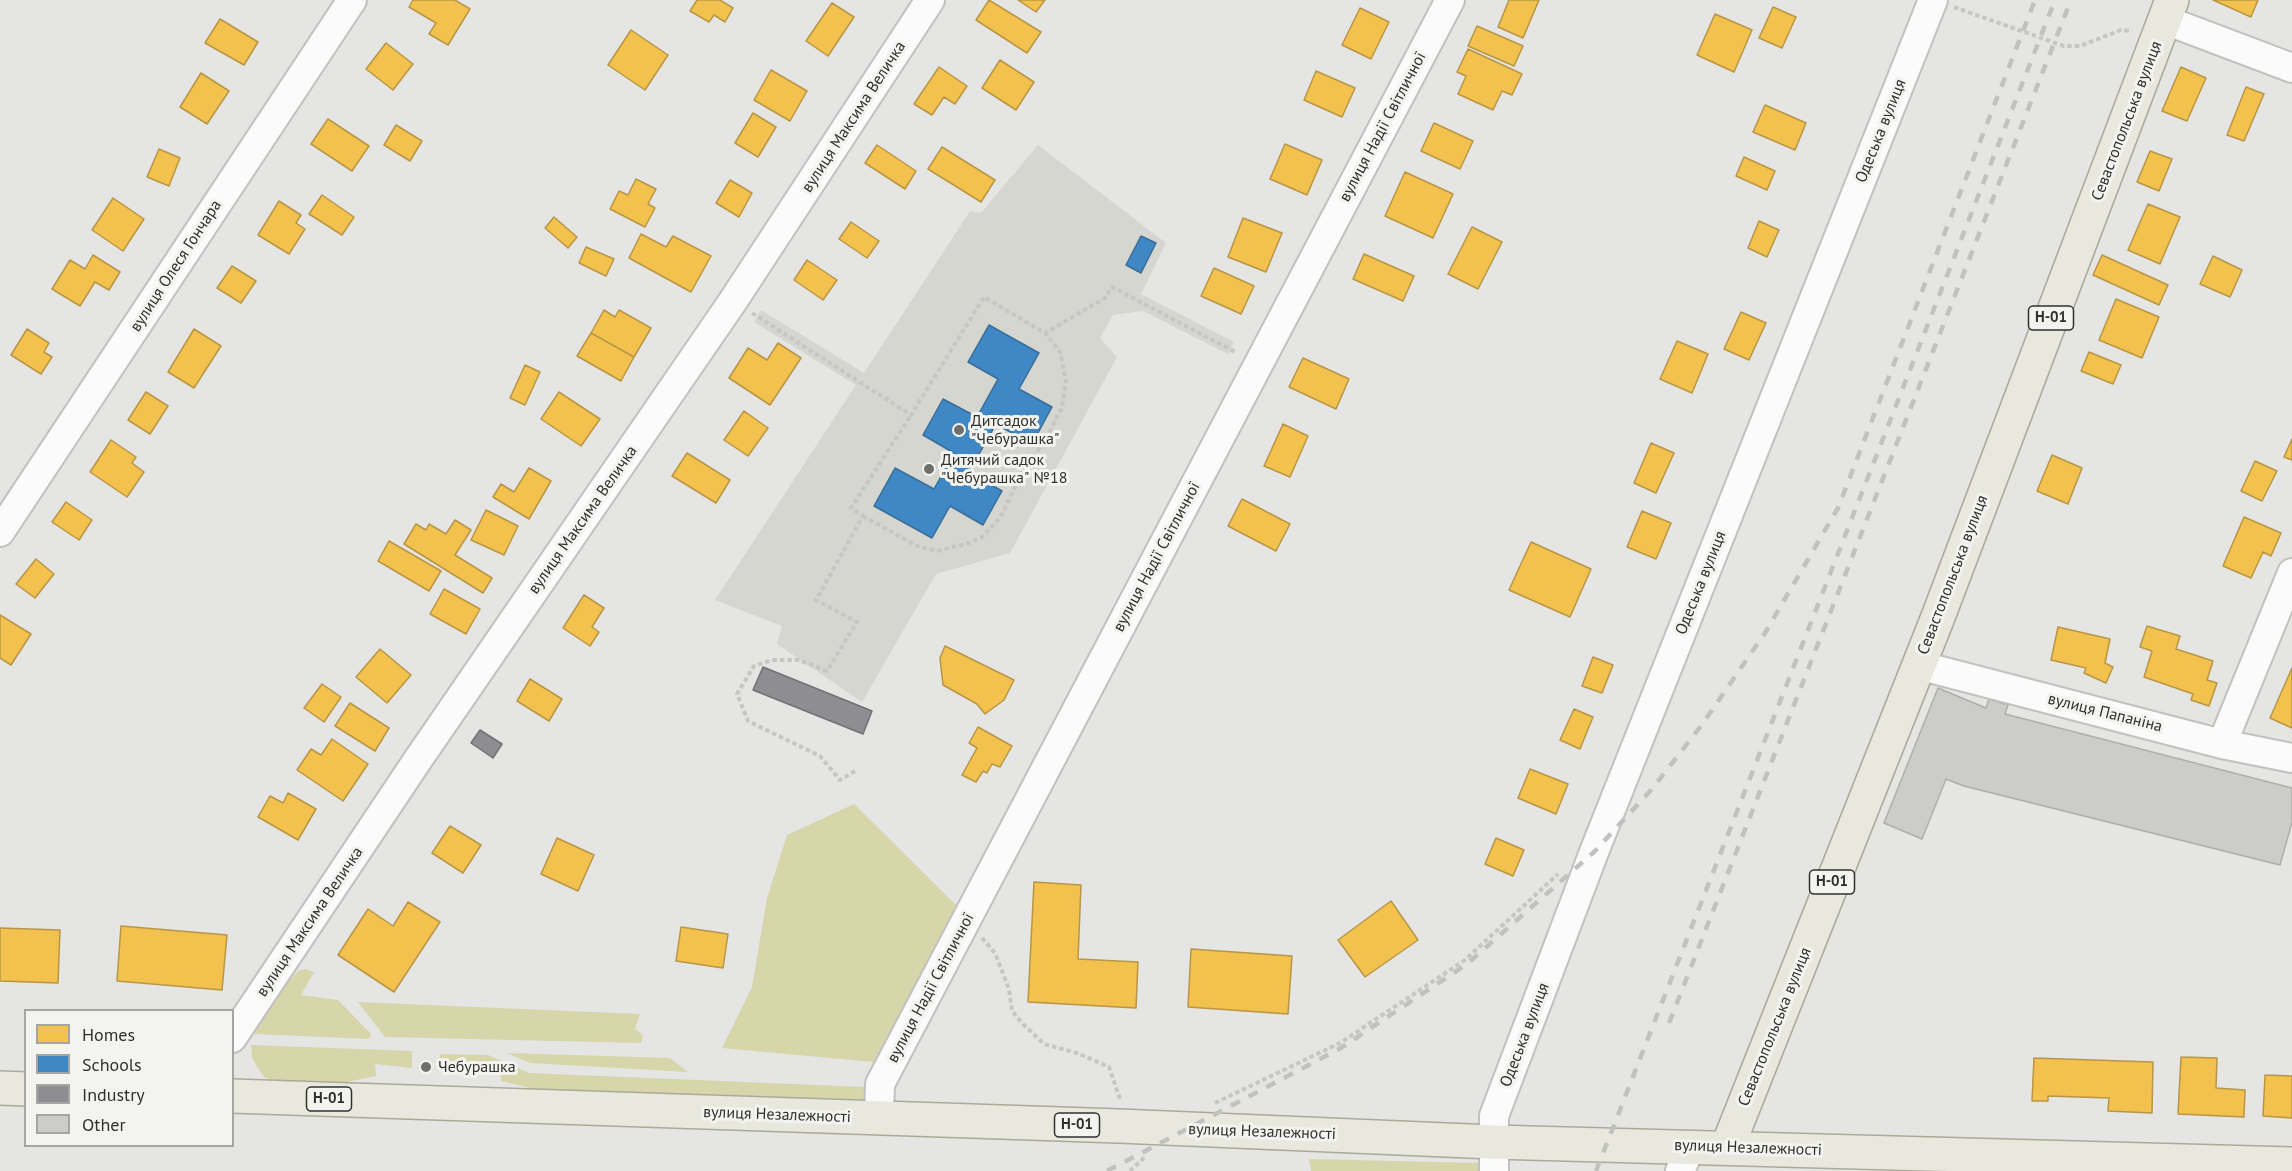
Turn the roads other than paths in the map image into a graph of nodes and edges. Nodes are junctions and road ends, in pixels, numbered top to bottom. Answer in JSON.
{"nodes":[{"id":1,"x":352,"y":0,"type":"edge"},
{"id":2,"x":930,"y":0,"type":"edge"},
{"id":3,"x":1450,"y":0,"type":"edge"},
{"id":4,"x":1940,"y":2,"type":"edge"},
{"id":5,"x":2168,"y":10,"type":"edge"},
{"id":6,"x":2292,"y":68,"type":"edge"},
{"id":7,"x":0,"y":532,"type":"edge"},
{"id":8,"x":2292,"y":573,"type":"edge"},
{"id":9,"x":1918,"y":665,"type":"junction"},
{"id":10,"x":2222,"y":744,"type":"junction"},
{"id":11,"x":2292,"y":758,"type":"edge"},
{"id":12,"x":234,"y":1035,"type":"edge"},
{"id":13,"x":0,"y":1088,"type":"edge"},
{"id":14,"x":24,"y":1089,"type":"edge"},
{"id":15,"x":234,"y":1096,"type":"edge"},
{"id":16,"x":879,"y":1118,"type":"junction"},
{"id":17,"x":1727,"y":1148,"type":"junction"},
{"id":18,"x":1494,"y":1156,"type":"edge"},
{"id":19,"x":1685,"y":1159,"type":"edge"},
{"id":20,"x":1777,"y":1160,"type":"edge"},
{"id":21,"x":1988,"y":1163,"type":"edge"},
{"id":22,"x":2275,"y":1166,"type":"edge"}],
"edges":[{"from":1,"to":7,"type":"street","name":"вулиця Олеся Гончара"},
{"from":2,"to":12,"type":"street","name":"вулиця Максима Величка"},
{"from":3,"to":16,"type":"street","name":"вулиця Надії Світличної"},
{"from":4,"to":18,"type":"street","name":"Одеська вулиця"},
{"from":5,"to":6,"type":"street"},
{"from":5,"to":9,"type":"main road","name":"Севастопольська вулиця","number":"Н-01"},
{"from":8,"to":10,"type":"street"},
{"from":9,"to":10,"type":"street","name":"вулиця Папаніна"},
{"from":9,"to":17,"type":"main road","name":"Севастопольська вулиця","number":"Н-01"},
{"from":10,"to":11,"type":"street","name":"вулиця Папаніна"},
{"from":13,"to":14,"type":"main road"},
{"from":15,"to":16,"type":"main road","name":"вулиця Незалежності","number":"Н-01"},
{"from":16,"to":18,"type":"main road","name":"вулиця Незалежності","number":"Н-01"},
{"from":17,"to":19,"type":"main road","name":"вулиця Незалежності","number":"Н-01"},
{"from":17,"to":20,"type":"main road","name":"вулиця Незалежності"},
{"from":18,"to":19,"type":"main road","name":"вулиця Незалежності","number":"Н-01"},
{"from":20,"to":21,"type":"main road","name":"вулиця Незалежності"},
{"from":21,"to":22,"type":"main road","name":"вулиця Незалежності"}]}
